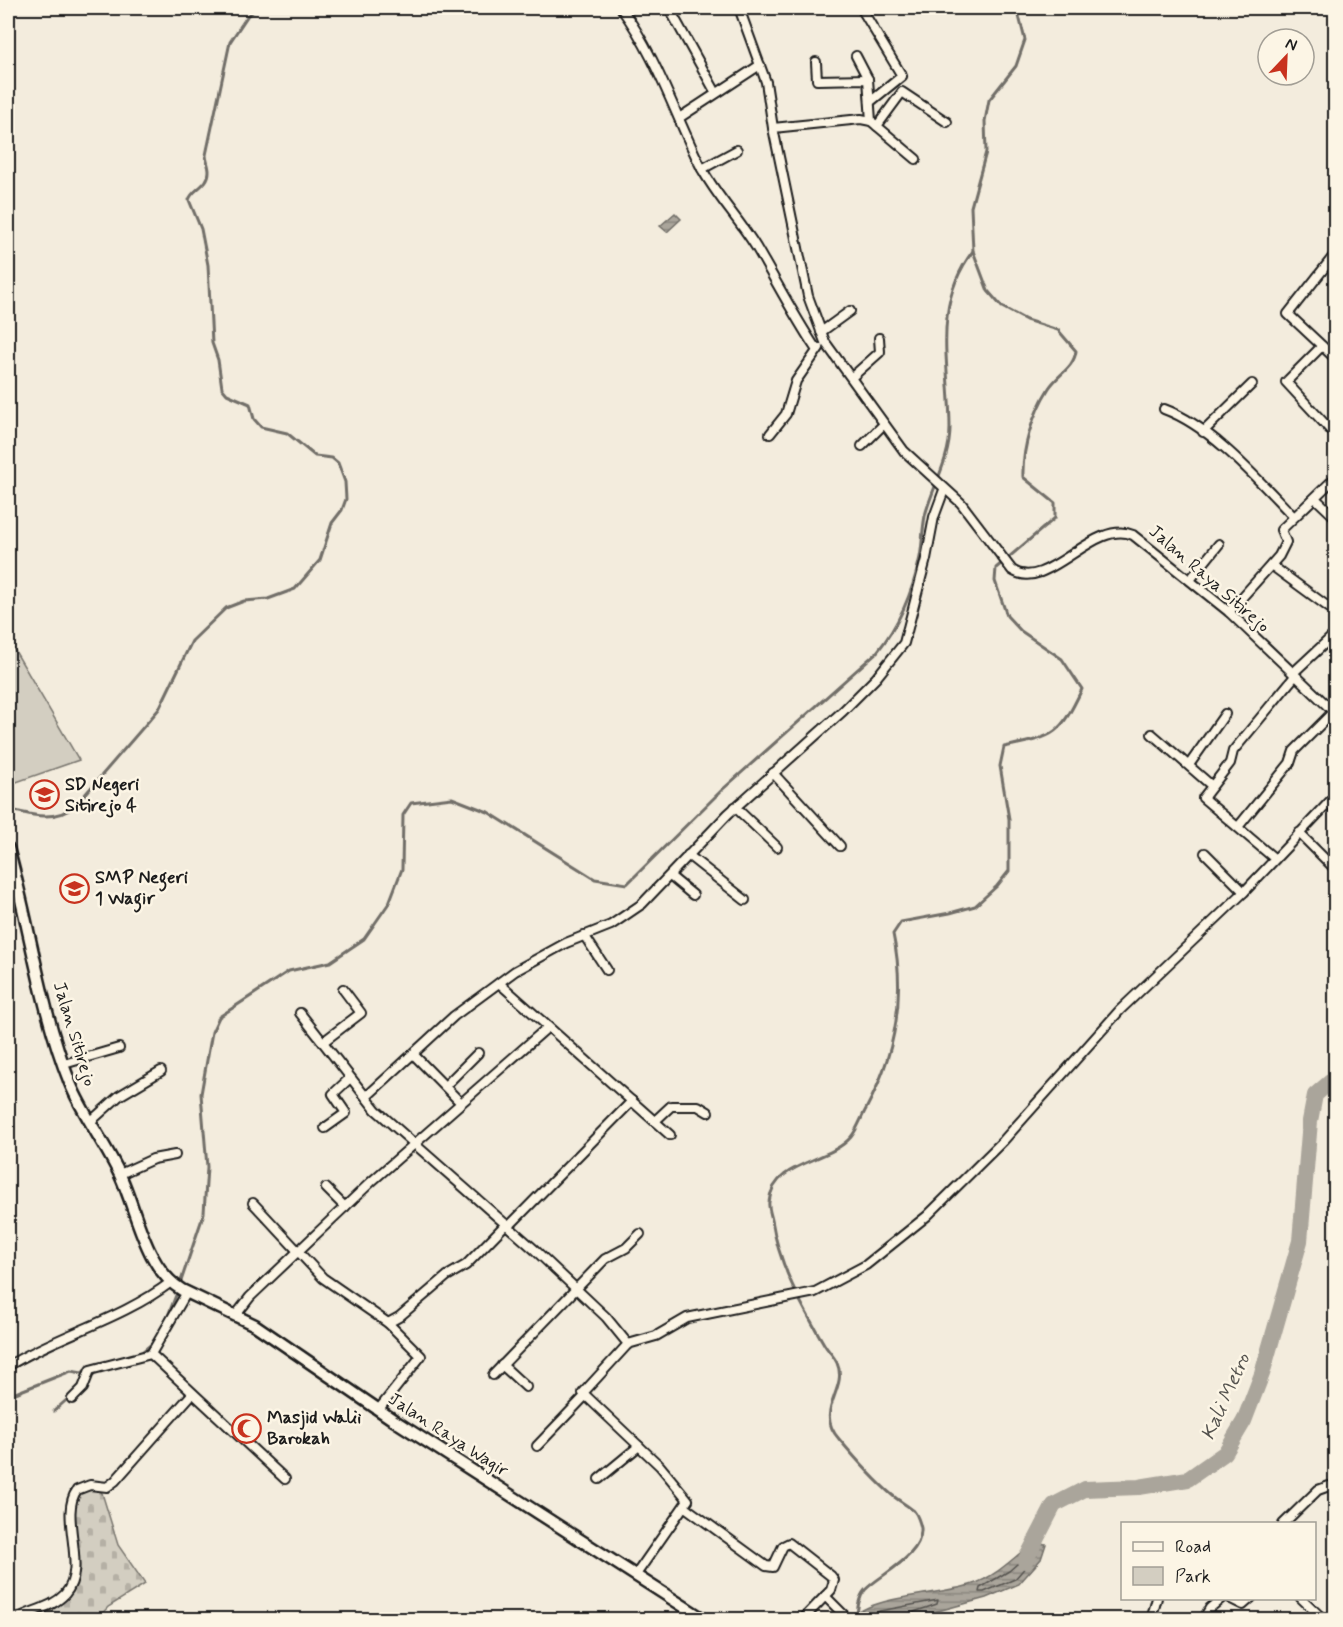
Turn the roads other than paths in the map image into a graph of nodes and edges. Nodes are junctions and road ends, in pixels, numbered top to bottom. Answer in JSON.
{"nodes":[{"id":1,"x":633,"y":8,"type":"edge"},
{"id":2,"x":669,"y":8,"type":"edge"},
{"id":3,"x":740,"y":8,"type":"edge"},
{"id":4,"x":861,"y":8,"type":"edge"},
{"id":5,"x":623,"y":10,"type":"edge"},
{"id":6,"x":856,"y":56,"type":"dead end"},
{"id":7,"x":816,"y":62,"type":"dead end"},
{"id":8,"x":760,"y":65,"type":"junction"},
{"id":9,"x":868,"y":79,"type":"junction"},
{"id":10,"x":716,"y":93,"type":"junction"},
{"id":11,"x":870,"y":102,"type":"junction"},
{"id":12,"x":679,"y":118,"type":"junction"},
{"id":13,"x":947,"y":122,"type":"dead end"},
{"id":14,"x":874,"y":124,"type":"junction"},
{"id":15,"x":773,"y":128,"type":"junction"},
{"id":16,"x":737,"y":150,"type":"dead end"},
{"id":17,"x":916,"y":159,"type":"dead end"},
{"id":18,"x":702,"y":169,"type":"junction"},
{"id":19,"x":1335,"y":253,"type":"edge"},
{"id":20,"x":850,"y":311,"type":"dead end"},
{"id":21,"x":821,"y":332,"type":"junction"},
{"id":22,"x":879,"y":338,"type":"dead end"},
{"id":23,"x":825,"y":342,"type":"junction"},
{"id":24,"x":1322,"y":346,"type":"junction"},
{"id":25,"x":816,"y":350,"type":"junction"},
{"id":26,"x":1334,"y":355,"type":"edge"},
{"id":27,"x":852,"y":377,"type":"junction"},
{"id":28,"x":1252,"y":384,"type":"dead end"},
{"id":29,"x":1164,"y":409,"type":"dead end"},
{"id":30,"x":884,"y":424,"type":"junction"},
{"id":31,"x":1203,"y":432,"type":"junction"},
{"id":32,"x":770,"y":434,"type":"dead end"},
{"id":33,"x":1335,"y":436,"type":"edge"},
{"id":34,"x":862,"y":446,"type":"dead end"},
{"id":35,"x":1335,"y":477,"type":"edge"},
{"id":36,"x":939,"y":485,"type":"junction"},
{"id":37,"x":1315,"y":498,"type":"junction"},
{"id":38,"x":1294,"y":517,"type":"junction"},
{"id":39,"x":1335,"y":518,"type":"edge"},
{"id":40,"x":1219,"y":544,"type":"dead end"},
{"id":41,"x":1271,"y":565,"type":"junction"},
{"id":42,"x":1190,"y":580,"type":"junction"},
{"id":43,"x":1331,"y":609,"type":"dead end"},
{"id":44,"x":1229,"y":612,"type":"junction"},
{"id":45,"x":1335,"y":633,"type":"edge"},
{"id":46,"x":1294,"y":675,"type":"junction"},
{"id":47,"x":1334,"y":713,"type":"edge"},
{"id":48,"x":1225,"y":714,"type":"dead end"},
{"id":49,"x":1152,"y":734,"type":"dead end"},
{"id":50,"x":1189,"y":765,"type":"junction"},
{"id":51,"x":773,"y":773,"type":"junction"},
{"id":52,"x":1212,"y":786,"type":"junction"},
{"id":53,"x":1335,"y":795,"type":"edge"},
{"id":54,"x":735,"y":807,"type":"junction"},
{"id":55,"x":1238,"y":827,"type":"junction"},
{"id":56,"x":1299,"y":833,"type":"junction"},
{"id":57,"x":840,"y":846,"type":"dead end"},
{"id":58,"x":777,"y":847,"type":"dead end"},
{"id":59,"x":8,"y":848,"type":"edge"},
{"id":60,"x":1205,"y":854,"type":"dead end"},
{"id":61,"x":688,"y":855,"type":"junction"},
{"id":62,"x":1275,"y":859,"type":"junction"},
{"id":63,"x":1335,"y":870,"type":"edge"},
{"id":64,"x":670,"y":876,"type":"junction"},
{"id":65,"x":1244,"y":892,"type":"junction"},
{"id":66,"x":693,"y":895,"type":"dead end"},
{"id":67,"x":745,"y":900,"type":"dead end"},
{"id":68,"x":584,"y":935,"type":"junction"},
{"id":69,"x":607,"y":970,"type":"dead end"},
{"id":70,"x":499,"y":982,"type":"junction"},
{"id":71,"x":343,"y":988,"type":"dead end"},
{"id":72,"x":300,"y":1013,"type":"dead end"},
{"id":73,"x":548,"y":1027,"type":"junction"},
{"id":74,"x":323,"y":1042,"type":"junction"},
{"id":75,"x":119,"y":1048,"type":"dead end"},
{"id":76,"x":478,"y":1053,"type":"dead end"},
{"id":77,"x":413,"y":1054,"type":"junction"},
{"id":78,"x":64,"y":1064,"type":"junction"},
{"id":79,"x":161,"y":1071,"type":"dead end"},
{"id":80,"x":350,"y":1078,"type":"junction"},
{"id":81,"x":445,"y":1086,"type":"junction"},
{"id":82,"x":366,"y":1097,"type":"junction"},
{"id":83,"x":632,"y":1101,"type":"junction"},
{"id":84,"x":461,"y":1103,"type":"junction"},
{"id":85,"x":708,"y":1112,"type":"dead end"},
{"id":86,"x":655,"y":1121,"type":"junction"},
{"id":87,"x":90,"y":1122,"type":"junction"},
{"id":88,"x":325,"y":1128,"type":"dead end"},
{"id":89,"x":670,"y":1135,"type":"dead end"},
{"id":90,"x":413,"y":1144,"type":"junction"},
{"id":91,"x":175,"y":1155,"type":"dead end"},
{"id":92,"x":120,"y":1174,"type":"junction"},
{"id":93,"x":326,"y":1188,"type":"dead end"},
{"id":94,"x":253,"y":1203,"type":"dead end"},
{"id":95,"x":345,"y":1207,"type":"junction"},
{"id":96,"x":508,"y":1225,"type":"junction"},
{"id":97,"x":640,"y":1234,"type":"dead end"},
{"id":98,"x":299,"y":1251,"type":"junction"},
{"id":99,"x":179,"y":1288,"type":"junction"},
{"id":100,"x":577,"y":1289,"type":"junction"},
{"id":101,"x":236,"y":1315,"type":"junction"},
{"id":102,"x":388,"y":1323,"type":"junction"},
{"id":103,"x":628,"y":1344,"type":"junction"},
{"id":104,"x":151,"y":1354,"type":"junction"},
{"id":105,"x":502,"y":1365,"type":"junction"},
{"id":106,"x":8,"y":1366,"type":"edge"},
{"id":107,"x":493,"y":1375,"type":"dead end"},
{"id":108,"x":526,"y":1387,"type":"dead end"},
{"id":109,"x":192,"y":1394,"type":"junction"},
{"id":110,"x":585,"y":1396,"type":"junction"},
{"id":111,"x":72,"y":1399,"type":"dead end"},
{"id":112,"x":378,"y":1409,"type":"junction"},
{"id":113,"x":537,"y":1446,"type":"dead end"},
{"id":114,"x":639,"y":1446,"type":"junction"},
{"id":115,"x":285,"y":1479,"type":"dead end"},
{"id":116,"x":599,"y":1479,"type":"dead end"},
{"id":117,"x":1332,"y":1483,"type":"edge"},
{"id":118,"x":1335,"y":1492,"type":"edge"},
{"id":119,"x":685,"y":1508,"type":"junction"},
{"id":120,"x":1285,"y":1522,"type":"edge"},
{"id":121,"x":635,"y":1576,"type":"junction"},
{"id":122,"x":825,"y":1596,"type":"junction"},
{"id":123,"x":1157,"y":1600,"type":"edge"},
{"id":124,"x":1212,"y":1600,"type":"edge"},
{"id":125,"x":1221,"y":1600,"type":"edge"},
{"id":126,"x":1231,"y":1600,"type":"edge"},
{"id":127,"x":1250,"y":1600,"type":"edge"},
{"id":128,"x":1302,"y":1600,"type":"edge"},
{"id":129,"x":1210,"y":1608,"type":"junction"},
{"id":130,"x":845,"y":1616,"type":"dead end"},
{"id":131,"x":15,"y":1620,"type":"edge"},
{"id":132,"x":705,"y":1620,"type":"edge"},
{"id":133,"x":802,"y":1620,"type":"edge"},
{"id":134,"x":1151,"y":1620,"type":"edge"},
{"id":135,"x":1203,"y":1620,"type":"edge"},
{"id":136,"x":1324,"y":1620,"type":"edge"}],
"edges":[{"from":1,"to":5,"type":"street"},
{"from":2,"to":10,"type":"street"},
{"from":3,"to":8,"type":"street"},
{"from":4,"to":11,"type":"street"},
{"from":5,"to":12,"type":"street"},
{"from":6,"to":9,"type":"street"},
{"from":7,"to":9,"type":"street"},
{"from":8,"to":10,"type":"street"},
{"from":8,"to":15,"type":"street"},
{"from":9,"to":11,"type":"street"},
{"from":10,"to":12,"type":"street"},
{"from":11,"to":14,"type":"street"},
{"from":12,"to":18,"type":"street"},
{"from":13,"to":14,"type":"street"},
{"from":14,"to":15,"type":"street"},
{"from":14,"to":17,"type":"street"},
{"from":15,"to":21,"type":"street"},
{"from":16,"to":18,"type":"street"},
{"from":18,"to":25,"type":"street"},
{"from":19,"to":24,"type":"street"},
{"from":20,"to":21,"type":"street"},
{"from":21,"to":23,"type":"street"},
{"from":22,"to":27,"type":"street"},
{"from":23,"to":25,"type":"street"},
{"from":23,"to":27,"type":"street"},
{"from":24,"to":26,"type":"street"},
{"from":24,"to":33,"type":"street"},
{"from":25,"to":32,"type":"street"},
{"from":27,"to":30,"type":"street"},
{"from":28,"to":31,"type":"street"},
{"from":29,"to":31,"type":"street"},
{"from":30,"to":34,"type":"street"},
{"from":30,"to":36,"type":"street"},
{"from":31,"to":38,"type":"street"},
{"from":35,"to":37,"type":"street"},
{"from":36,"to":42,"type":"street","name":"Jalan Raya Sitirejo"},
{"from":36,"to":51,"type":"street"},
{"from":37,"to":38,"type":"street"},
{"from":37,"to":39,"type":"street"},
{"from":38,"to":41,"type":"street"},
{"from":40,"to":42,"type":"street"},
{"from":41,"to":43,"type":"street"},
{"from":41,"to":44,"type":"street"},
{"from":42,"to":44,"type":"street","name":"Jalan Raya Sitirejo"},
{"from":44,"to":46,"type":"street","name":"Jalan Raya Sitirejo"},
{"from":45,"to":46,"type":"street"},
{"from":46,"to":47,"type":"street","name":"Jalan Raya Sitirejo"},
{"from":46,"to":52,"type":"street"},
{"from":47,"to":55,"type":"street"},
{"from":48,"to":50,"type":"street"},
{"from":49,"to":50,"type":"street"},
{"from":50,"to":52,"type":"street"},
{"from":51,"to":54,"type":"street"},
{"from":51,"to":57,"type":"street"},
{"from":52,"to":55,"type":"street"},
{"from":53,"to":56,"type":"street"},
{"from":54,"to":58,"type":"street"},
{"from":54,"to":61,"type":"street"},
{"from":55,"to":62,"type":"street"},
{"from":56,"to":62,"type":"street"},
{"from":56,"to":63,"type":"street"},
{"from":59,"to":78,"type":"main road","name":"Jalan Sitirejo"},
{"from":60,"to":65,"type":"street"},
{"from":61,"to":64,"type":"street"},
{"from":61,"to":67,"type":"street"},
{"from":62,"to":65,"type":"street"},
{"from":64,"to":66,"type":"street"},
{"from":64,"to":68,"type":"street"},
{"from":65,"to":103,"type":"street"},
{"from":68,"to":69,"type":"street"},
{"from":68,"to":70,"type":"street"},
{"from":70,"to":73,"type":"street"},
{"from":70,"to":77,"type":"street"},
{"from":71,"to":74,"type":"street"},
{"from":72,"to":74,"type":"street"},
{"from":73,"to":83,"type":"street"},
{"from":73,"to":84,"type":"street"},
{"from":74,"to":80,"type":"street"},
{"from":75,"to":78,"type":"street"},
{"from":76,"to":81,"type":"street"},
{"from":77,"to":81,"type":"street"},
{"from":77,"to":82,"type":"street"},
{"from":78,"to":87,"type":"main road","name":"Jalan Sitirejo"},
{"from":79,"to":87,"type":"street"},
{"from":80,"to":82,"type":"street"},
{"from":80,"to":88,"type":"street"},
{"from":81,"to":84,"type":"street"},
{"from":82,"to":90,"type":"street"},
{"from":83,"to":86,"type":"street"},
{"from":83,"to":96,"type":"street"},
{"from":84,"to":90,"type":"street"},
{"from":85,"to":86,"type":"street"},
{"from":86,"to":89,"type":"street"},
{"from":87,"to":92,"type":"main road","name":"Jalan Sitirejo"},
{"from":90,"to":95,"type":"street"},
{"from":90,"to":96,"type":"street"},
{"from":91,"to":92,"type":"street"},
{"from":92,"to":99,"type":"main road","name":"Jalan Sitirejo"},
{"from":93,"to":95,"type":"street"},
{"from":94,"to":98,"type":"street"},
{"from":95,"to":98,"type":"street"},
{"from":96,"to":100,"type":"street"},
{"from":96,"to":102,"type":"street"},
{"from":97,"to":100,"type":"street"},
{"from":98,"to":101,"type":"street"},
{"from":98,"to":102,"type":"street"},
{"from":99,"to":101,"type":"main road","name":"Jalan Raya Wagir"},
{"from":99,"to":104,"type":"street"},
{"from":99,"to":106,"type":"street"},
{"from":100,"to":103,"type":"street"},
{"from":100,"to":105,"type":"street"},
{"from":101,"to":112,"type":"main road","name":"Jalan Raya Wagir"},
{"from":102,"to":112,"type":"street"},
{"from":103,"to":110,"type":"street"},
{"from":104,"to":109,"type":"street"},
{"from":104,"to":111,"type":"street"},
{"from":105,"to":107,"type":"street"},
{"from":105,"to":108,"type":"street"},
{"from":109,"to":115,"type":"street"},
{"from":109,"to":131,"type":"street"},
{"from":110,"to":113,"type":"street"},
{"from":110,"to":114,"type":"street"},
{"from":112,"to":121,"type":"main road","name":"Jalan Raya Wagir"},
{"from":114,"to":116,"type":"street"},
{"from":114,"to":119,"type":"street"},
{"from":117,"to":118,"type":"street"},
{"from":117,"to":120,"type":"street"},
{"from":119,"to":121,"type":"street"},
{"from":119,"to":122,"type":"street"},
{"from":121,"to":132,"type":"main road","name":"Jalan Raya Wagir"},
{"from":122,"to":130,"type":"street"},
{"from":122,"to":133,"type":"street"},
{"from":123,"to":134,"type":"street"},
{"from":124,"to":129,"type":"street"},
{"from":125,"to":129,"type":"street"},
{"from":126,"to":127,"type":"street"},
{"from":128,"to":136,"type":"street"},
{"from":129,"to":135,"type":"street"}]}
